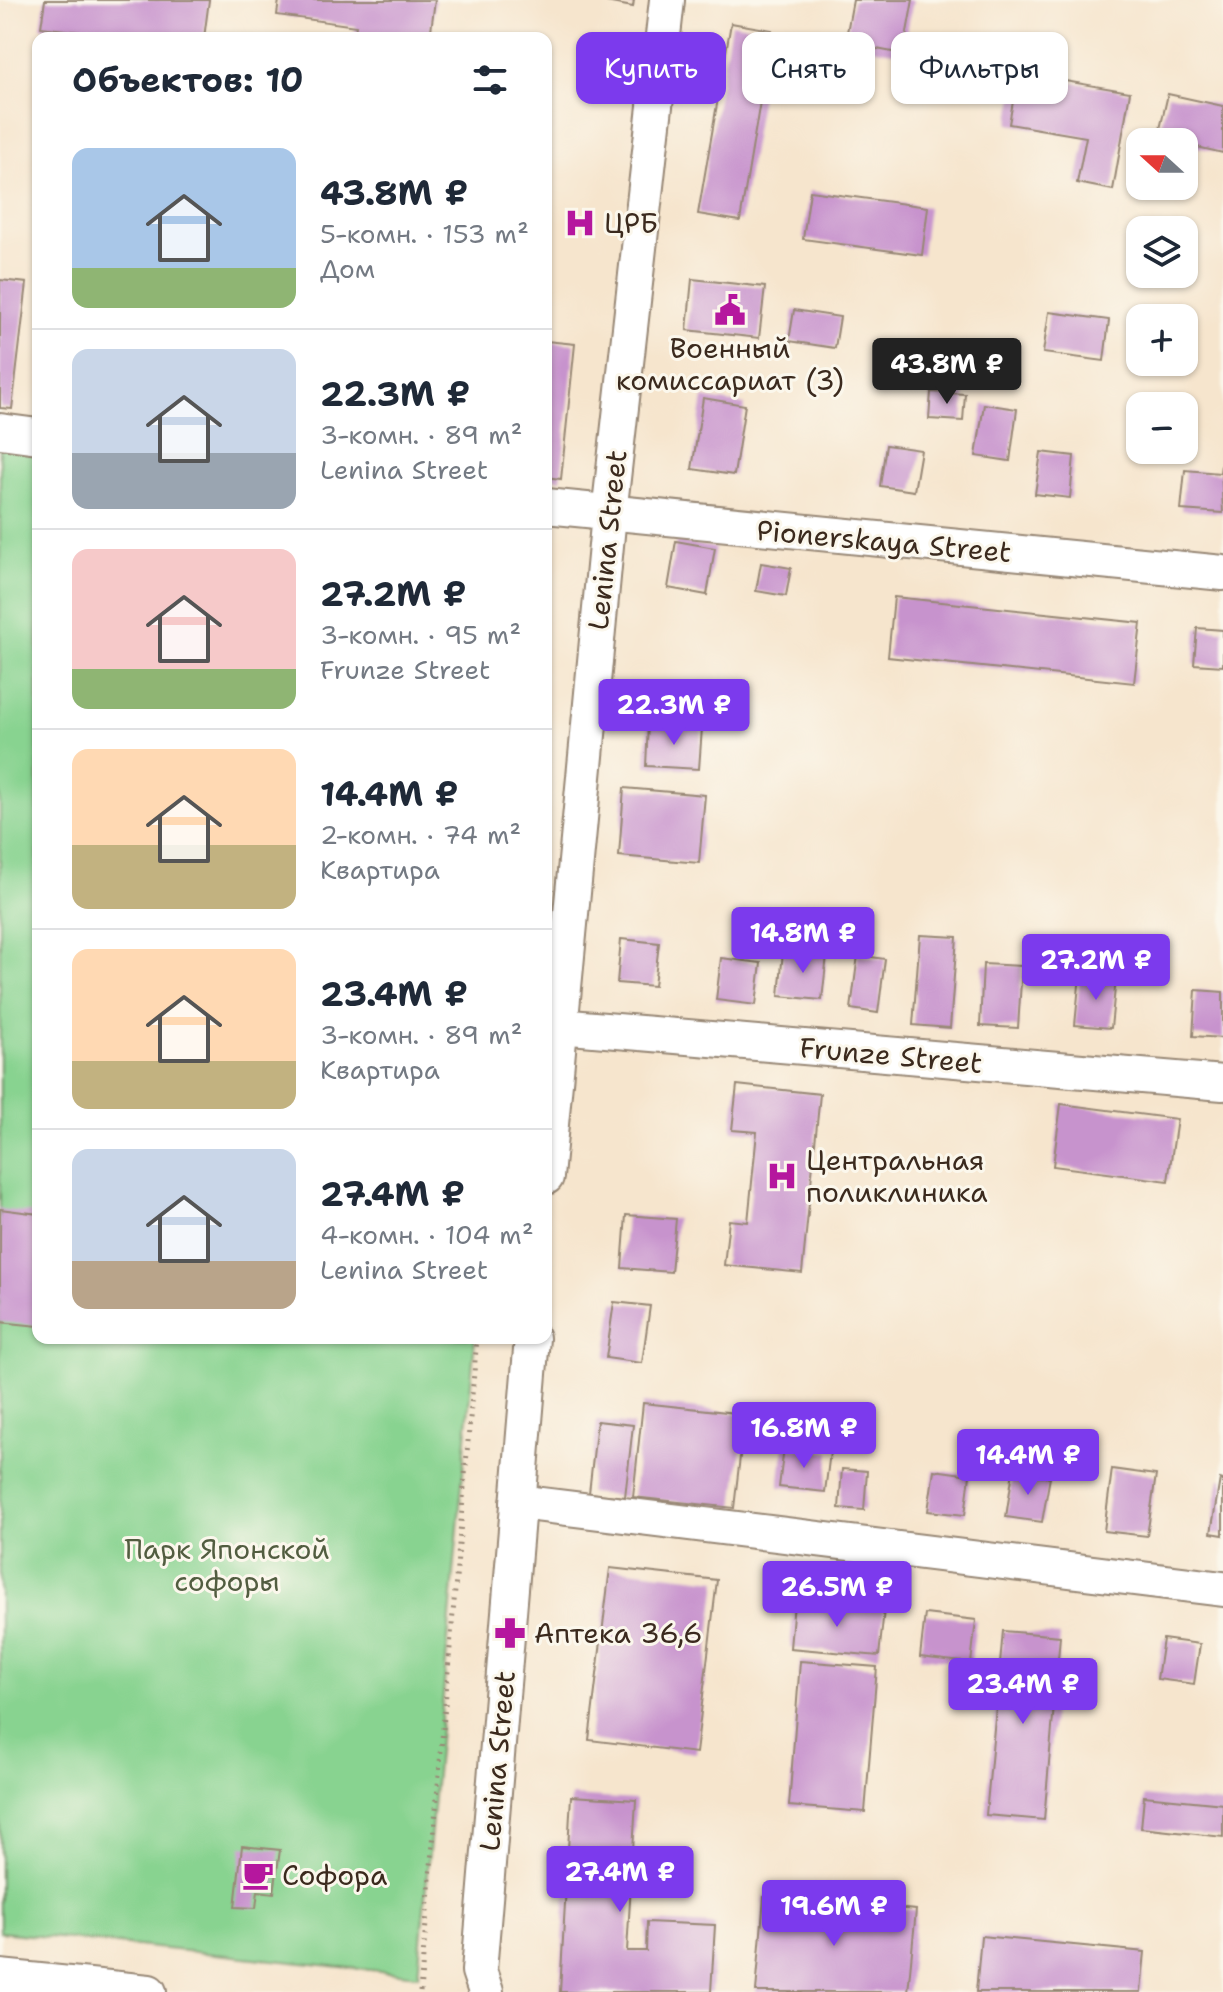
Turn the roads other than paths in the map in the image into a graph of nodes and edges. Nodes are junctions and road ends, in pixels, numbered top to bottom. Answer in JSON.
{"nodes":[{"id":1,"x":667,"y":0,"type":"edge"},
{"id":2,"x":0,"y":431,"type":"edge"},
{"id":3,"x":32,"y":435,"type":"edge"},
{"id":4,"x":552,"y":507,"type":"edge"},
{"id":5,"x":609,"y":514,"type":"junction"},
{"id":6,"x":1223,"y":573,"type":"edge"},
{"id":7,"x":559,"y":1026,"type":"junction"},
{"id":8,"x":1223,"y":1083,"type":"edge"},
{"id":9,"x":552,"y":1107,"type":"edge"},
{"id":10,"x":531,"y":1344,"type":"edge"},
{"id":11,"x":518,"y":1502,"type":"junction"},
{"id":12,"x":1223,"y":1589,"type":"edge"},
{"id":13,"x":0,"y":1977,"type":"edge"},
{"id":14,"x":149,"y":1992,"type":"edge"},
{"id":15,"x":486,"y":1992,"type":"edge"}],
"edges":[{"from":1,"to":5,"type":"street","name":"Lenina Street"},
{"from":2,"to":3,"type":"street"},
{"from":4,"to":5,"type":"street","name":"Pionerskaya Street"},
{"from":5,"to":6,"type":"street","name":"Pionerskaya Street"},
{"from":5,"to":7,"type":"street","name":"Lenina Street"},
{"from":7,"to":8,"type":"street","name":"Frunze Street"},
{"from":7,"to":9,"type":"street","name":"Lenina Street"},
{"from":10,"to":11,"type":"street","name":"Lenina Street"},
{"from":11,"to":12,"type":"street"},
{"from":11,"to":15,"type":"street","name":"Lenina Street"},
{"from":13,"to":14,"type":"street"}]}
